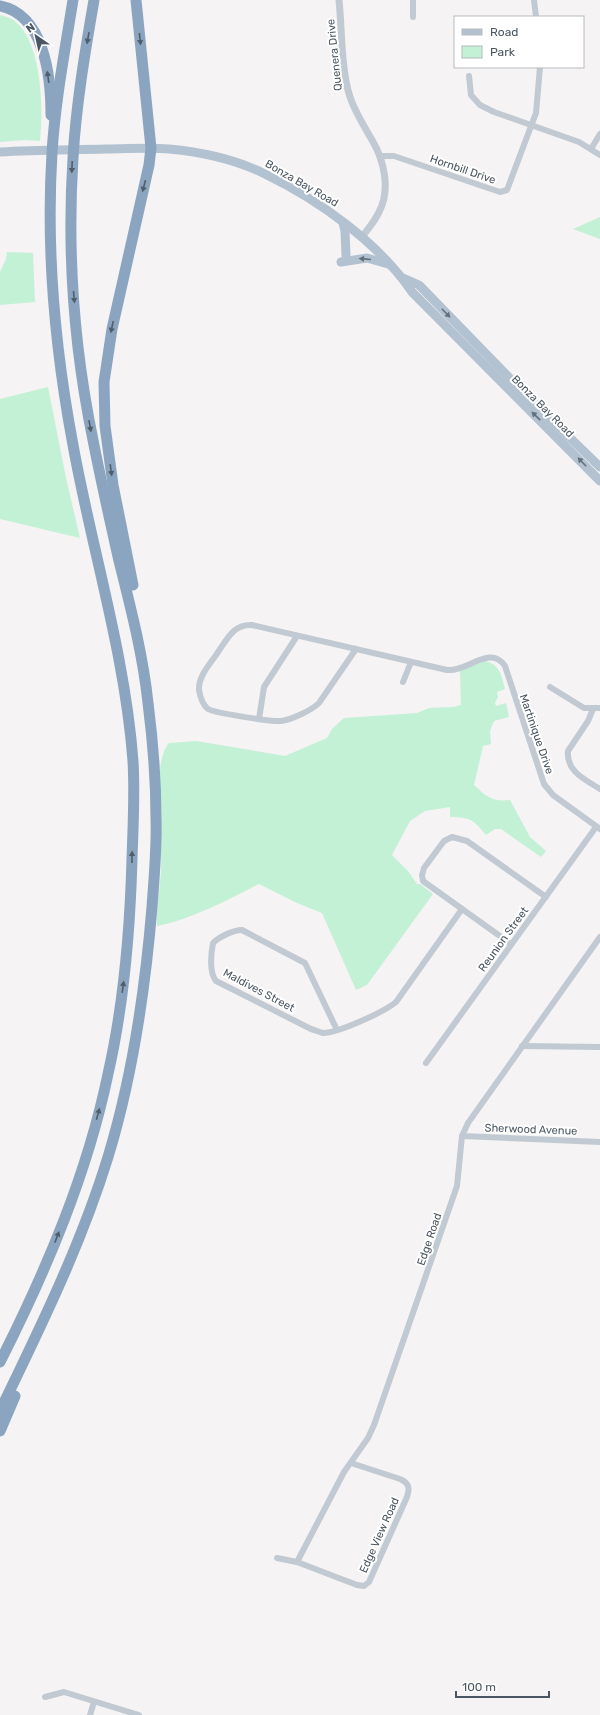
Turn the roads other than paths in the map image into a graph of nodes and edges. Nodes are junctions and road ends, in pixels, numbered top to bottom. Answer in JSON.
{"nodes":[{"id":1,"x":73,"y":0,"type":"edge"},
{"id":2,"x":94,"y":0,"type":"edge"},
{"id":3,"x":136,"y":0,"type":"edge"},
{"id":4,"x":339,"y":0,"type":"edge"},
{"id":5,"x":413,"y":0,"type":"edge"},
{"id":6,"x":534,"y":0,"type":"edge"},
{"id":7,"x":0,"y":6,"type":"edge"},
{"id":8,"x":536,"y":16,"type":"edge"},
{"id":9,"x":413,"y":17,"type":"dead end"},
{"id":10,"x":540,"y":68,"type":"edge"},
{"id":11,"x":469,"y":76,"type":"dead end"},
{"id":12,"x":532,"y":126,"type":"junction"},
{"id":13,"x":600,"y":134,"type":"edge"},
{"id":14,"x":151,"y":148,"type":"junction"},
{"id":15,"x":591,"y":149,"type":"junction"},
{"id":16,"x":0,"y":152,"type":"edge"},
{"id":17,"x":600,"y":155,"type":"edge"},
{"id":18,"x":381,"y":156,"type":"junction"},
{"id":19,"x":52,"y":200,"type":"junction"},
{"id":20,"x":343,"y":223,"type":"junction"},
{"id":21,"x":362,"y":238,"type":"junction"},
{"id":22,"x":389,"y":264,"type":"junction"},
{"id":23,"x":403,"y":278,"type":"junction"},
{"id":24,"x":600,"y":467,"type":"edge"},
{"id":25,"x":600,"y":481,"type":"edge"},
{"id":26,"x":133,"y":614,"type":"junction"},
{"id":27,"x":297,"y":636,"type":"junction"},
{"id":28,"x":356,"y":649,"type":"junction"},
{"id":29,"x":411,"y":662,"type":"junction"},
{"id":30,"x":403,"y":682,"type":"dead end"},
{"id":31,"x":550,"y":688,"type":"dead end"},
{"id":32,"x":600,"y":708,"type":"edge"},
{"id":33,"x":593,"y":709,"type":"junction"},
{"id":34,"x":259,"y":719,"type":"junction"},
{"id":35,"x":600,"y":789,"type":"edge"},
{"id":36,"x":598,"y":828,"type":"edge"},
{"id":37,"x":546,"y":897,"type":"junction"},
{"id":38,"x":462,"y":909,"type":"junction"},
{"id":39,"x":600,"y":937,"type":"edge"},
{"id":40,"x":512,"y":944,"type":"junction"},
{"id":41,"x":337,"y":1030,"type":"junction"},
{"id":42,"x":522,"y":1046,"type":"junction"},
{"id":43,"x":600,"y":1047,"type":"edge"},
{"id":44,"x":426,"y":1063,"type":"dead end"},
{"id":45,"x":462,"y":1136,"type":"junction"},
{"id":46,"x":600,"y":1142,"type":"edge"},
{"id":47,"x":50,"y":1256,"type":"junction"},
{"id":48,"x":42,"y":1324,"type":"junction"},
{"id":49,"x":0,"y":1349,"type":"edge"},
{"id":50,"x":0,"y":1362,"type":"edge"},
{"id":51,"x":0,"y":1411,"type":"edge"},
{"id":52,"x":0,"y":1431,"type":"edge"},
{"id":53,"x":351,"y":1463,"type":"junction"},
{"id":54,"x":277,"y":1558,"type":"dead end"},
{"id":55,"x":297,"y":1562,"type":"junction"},
{"id":56,"x":45,"y":1697,"type":"dead end"},
{"id":57,"x":94,"y":1702,"type":"junction"},
{"id":58,"x":90,"y":1715,"type":"edge"},
{"id":59,"x":138,"y":1715,"type":"edge"}],
"edges":[{"from":1,"to":19,"type":"highway"},
{"from":2,"to":26,"type":"highway","one_way":true},
{"from":3,"to":14,"type":"highway","one_way":true},
{"from":4,"to":18,"type":"street","name":"Quenera Drive"},
{"from":5,"to":9,"type":"street"},
{"from":6,"to":8,"type":"street"},
{"from":19,"to":7,"type":"highway","one_way":true},
{"from":10,"to":12,"type":"street","name":"Hornbill Drive"},
{"from":11,"to":12,"type":"street"},
{"from":12,"to":15,"type":"street"},
{"from":12,"to":18,"type":"street","name":"Hornbill Drive"},
{"from":13,"to":15,"type":"street"},
{"from":14,"to":16,"type":"main road","name":"Bonza Bay Road"},
{"from":14,"to":20,"type":"main road","name":"Bonza Bay Road"},
{"from":14,"to":26,"type":"highway","one_way":true},
{"from":15,"to":17,"type":"street"},
{"from":18,"to":21,"type":"street","name":"Quenera Drive"},
{"from":47,"to":19,"type":"highway","one_way":true},
{"from":20,"to":21,"type":"main road","name":"Bonza Bay Road"},
{"from":22,"to":20,"type":"main road","one_way":true},
{"from":21,"to":22,"type":"main road","name":"Bonza Bay Road"},
{"from":22,"to":23,"type":"main road","name":"Bonza Bay Road"},
{"from":23,"to":24,"type":"main road","name":"Bonza Bay Road","one_way":true},
{"from":25,"to":23,"type":"main road","name":"Bonza Bay Road","one_way":true},
{"from":26,"to":48,"type":"highway"},
{"from":27,"to":28,"type":"street"},
{"from":27,"to":34,"type":"street"},
{"from":27,"to":34,"type":"street"},
{"from":28,"to":29,"type":"street"},
{"from":28,"to":34,"type":"street"},
{"from":29,"to":30,"type":"street"},
{"from":29,"to":36,"type":"street","name":"Martinique Drive"},
{"from":31,"to":33,"type":"street"},
{"from":32,"to":33,"type":"street"},
{"from":33,"to":35,"type":"street"},
{"from":36,"to":37,"type":"street","name":"Reunion Street"},
{"from":37,"to":38,"type":"street"},
{"from":37,"to":40,"type":"street","name":"Reunion Street"},
{"from":38,"to":40,"type":"street"},
{"from":38,"to":41,"type":"street","name":"Maldives Street"},
{"from":39,"to":42,"type":"street","name":"Edge Road"},
{"from":40,"to":44,"type":"street","name":"Reunion Street"},
{"from":41,"to":41,"type":"street","name":"Maldives Street"},
{"from":42,"to":43,"type":"street"},
{"from":42,"to":45,"type":"street","name":"Edge Road"},
{"from":45,"to":46,"type":"street","name":"Sherwood Avenue"},
{"from":45,"to":53,"type":"street","name":"Edge Road"},
{"from":47,"to":49,"type":"highway"},
{"from":47,"to":50,"type":"highway"},
{"from":48,"to":51,"type":"highway"},
{"from":48,"to":52,"type":"highway"},
{"from":53,"to":55,"type":"street","name":"Edge Road"},
{"from":53,"to":55,"type":"street","name":"Edge View Road"},
{"from":54,"to":55,"type":"street","name":"Edge View Road"},
{"from":56,"to":57,"type":"street"},
{"from":57,"to":58,"type":"street"},
{"from":57,"to":59,"type":"street"}]}
